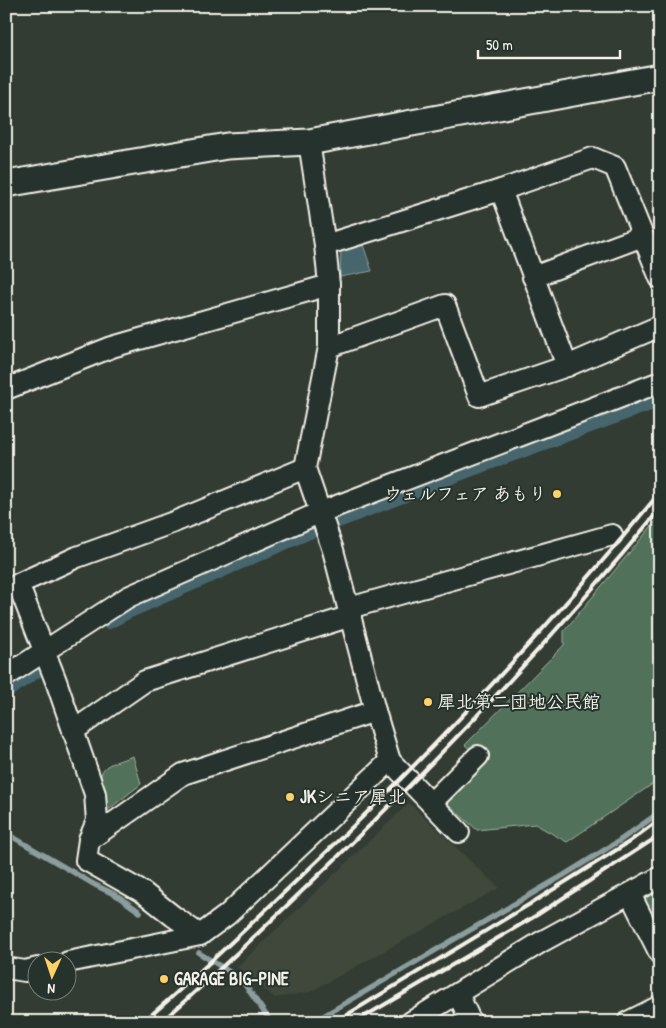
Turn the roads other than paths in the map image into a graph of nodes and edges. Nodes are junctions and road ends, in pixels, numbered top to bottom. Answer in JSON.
{"nodes":[{"id":1,"x":660,"y":77,"type":"edge"},
{"id":2,"x":309,"y":142,"type":"junction"},
{"id":3,"x":6,"y":184,"type":"edge"},
{"id":4,"x":501,"y":190,"type":"junction"},
{"id":5,"x":643,"y":236,"type":"junction"},
{"id":6,"x":325,"y":245,"type":"junction"},
{"id":7,"x":534,"y":277,"type":"junction"},
{"id":8,"x":660,"y":278,"type":"edge"},
{"id":9,"x":329,"y":285,"type":"junction"},
{"id":10,"x":660,"y":326,"type":"edge"},
{"id":11,"x":329,"y":347,"type":"junction"},
{"id":12,"x":566,"y":366,"type":"junction"},
{"id":13,"x":660,"y":382,"type":"edge"},
{"id":14,"x":6,"y":389,"type":"edge"},
{"id":15,"x":305,"y":468,"type":"junction"},
{"id":16,"x":321,"y":512,"type":"junction"},
{"id":17,"x":612,"y":535,"type":"dead end"},
{"id":18,"x":12,"y":584,"type":"edge"},
{"id":19,"x":350,"y":612,"type":"junction"},
{"id":20,"x":44,"y":650,"type":"junction"},
{"id":21,"x":6,"y":676,"type":"edge"},
{"id":22,"x":375,"y":711,"type":"junction"},
{"id":23,"x":73,"y":731,"type":"junction"},
{"id":24,"x":478,"y":756,"type":"dead end"},
{"id":25,"x":390,"y":761,"type":"junction"},
{"id":26,"x":431,"y":803,"type":"junction"},
{"id":27,"x":460,"y":832,"type":"dead end"},
{"id":28,"x":89,"y":840,"type":"junction"},
{"id":29,"x":660,"y":877,"type":"edge"},
{"id":30,"x":630,"y":894,"type":"junction"},
{"id":31,"x":200,"y":935,"type":"junction"},
{"id":32,"x":660,"y":954,"type":"edge"},
{"id":33,"x":78,"y":960,"type":"edge"},
{"id":34,"x":6,"y":968,"type":"edge"},
{"id":35,"x":28,"y":970,"type":"edge"},
{"id":36,"x":458,"y":994,"type":"junction"},
{"id":37,"x":660,"y":1006,"type":"edge"},
{"id":38,"x":411,"y":1022,"type":"edge"},
{"id":39,"x":471,"y":1022,"type":"edge"},
{"id":40,"x":628,"y":1022,"type":"edge"}],
"edges":[{"from":1,"to":2,"type":"street"},
{"from":2,"to":3,"type":"street"},
{"from":2,"to":6,"type":"street"},
{"from":4,"to":5,"type":"street"},
{"from":4,"to":6,"type":"street"},
{"from":4,"to":7,"type":"street"},
{"from":5,"to":7,"type":"street"},
{"from":5,"to":8,"type":"street"},
{"from":6,"to":9,"type":"street"},
{"from":7,"to":12,"type":"street"},
{"from":9,"to":11,"type":"street"},
{"from":9,"to":14,"type":"street"},
{"from":10,"to":12,"type":"street"},
{"from":11,"to":12,"type":"street"},
{"from":11,"to":15,"type":"street"},
{"from":13,"to":16,"type":"street"},
{"from":15,"to":16,"type":"street"},
{"from":15,"to":18,"type":"street"},
{"from":16,"to":19,"type":"street"},
{"from":16,"to":20,"type":"street"},
{"from":17,"to":19,"type":"street"},
{"from":18,"to":20,"type":"street"},
{"from":19,"to":22,"type":"street"},
{"from":19,"to":23,"type":"street"},
{"from":20,"to":21,"type":"street"},
{"from":20,"to":23,"type":"street"},
{"from":22,"to":25,"type":"street"},
{"from":22,"to":28,"type":"street"},
{"from":23,"to":28,"type":"street"},
{"from":24,"to":26,"type":"street"},
{"from":25,"to":26,"type":"street"},
{"from":25,"to":31,"type":"street"},
{"from":26,"to":27,"type":"street"},
{"from":28,"to":31,"type":"street"},
{"from":29,"to":30,"type":"street"},
{"from":30,"to":32,"type":"street"},
{"from":30,"to":36,"type":"street"},
{"from":31,"to":33,"type":"street"},
{"from":34,"to":35,"type":"street"},
{"from":36,"to":38,"type":"street"},
{"from":36,"to":39,"type":"street"},
{"from":37,"to":40,"type":"street"}]}
